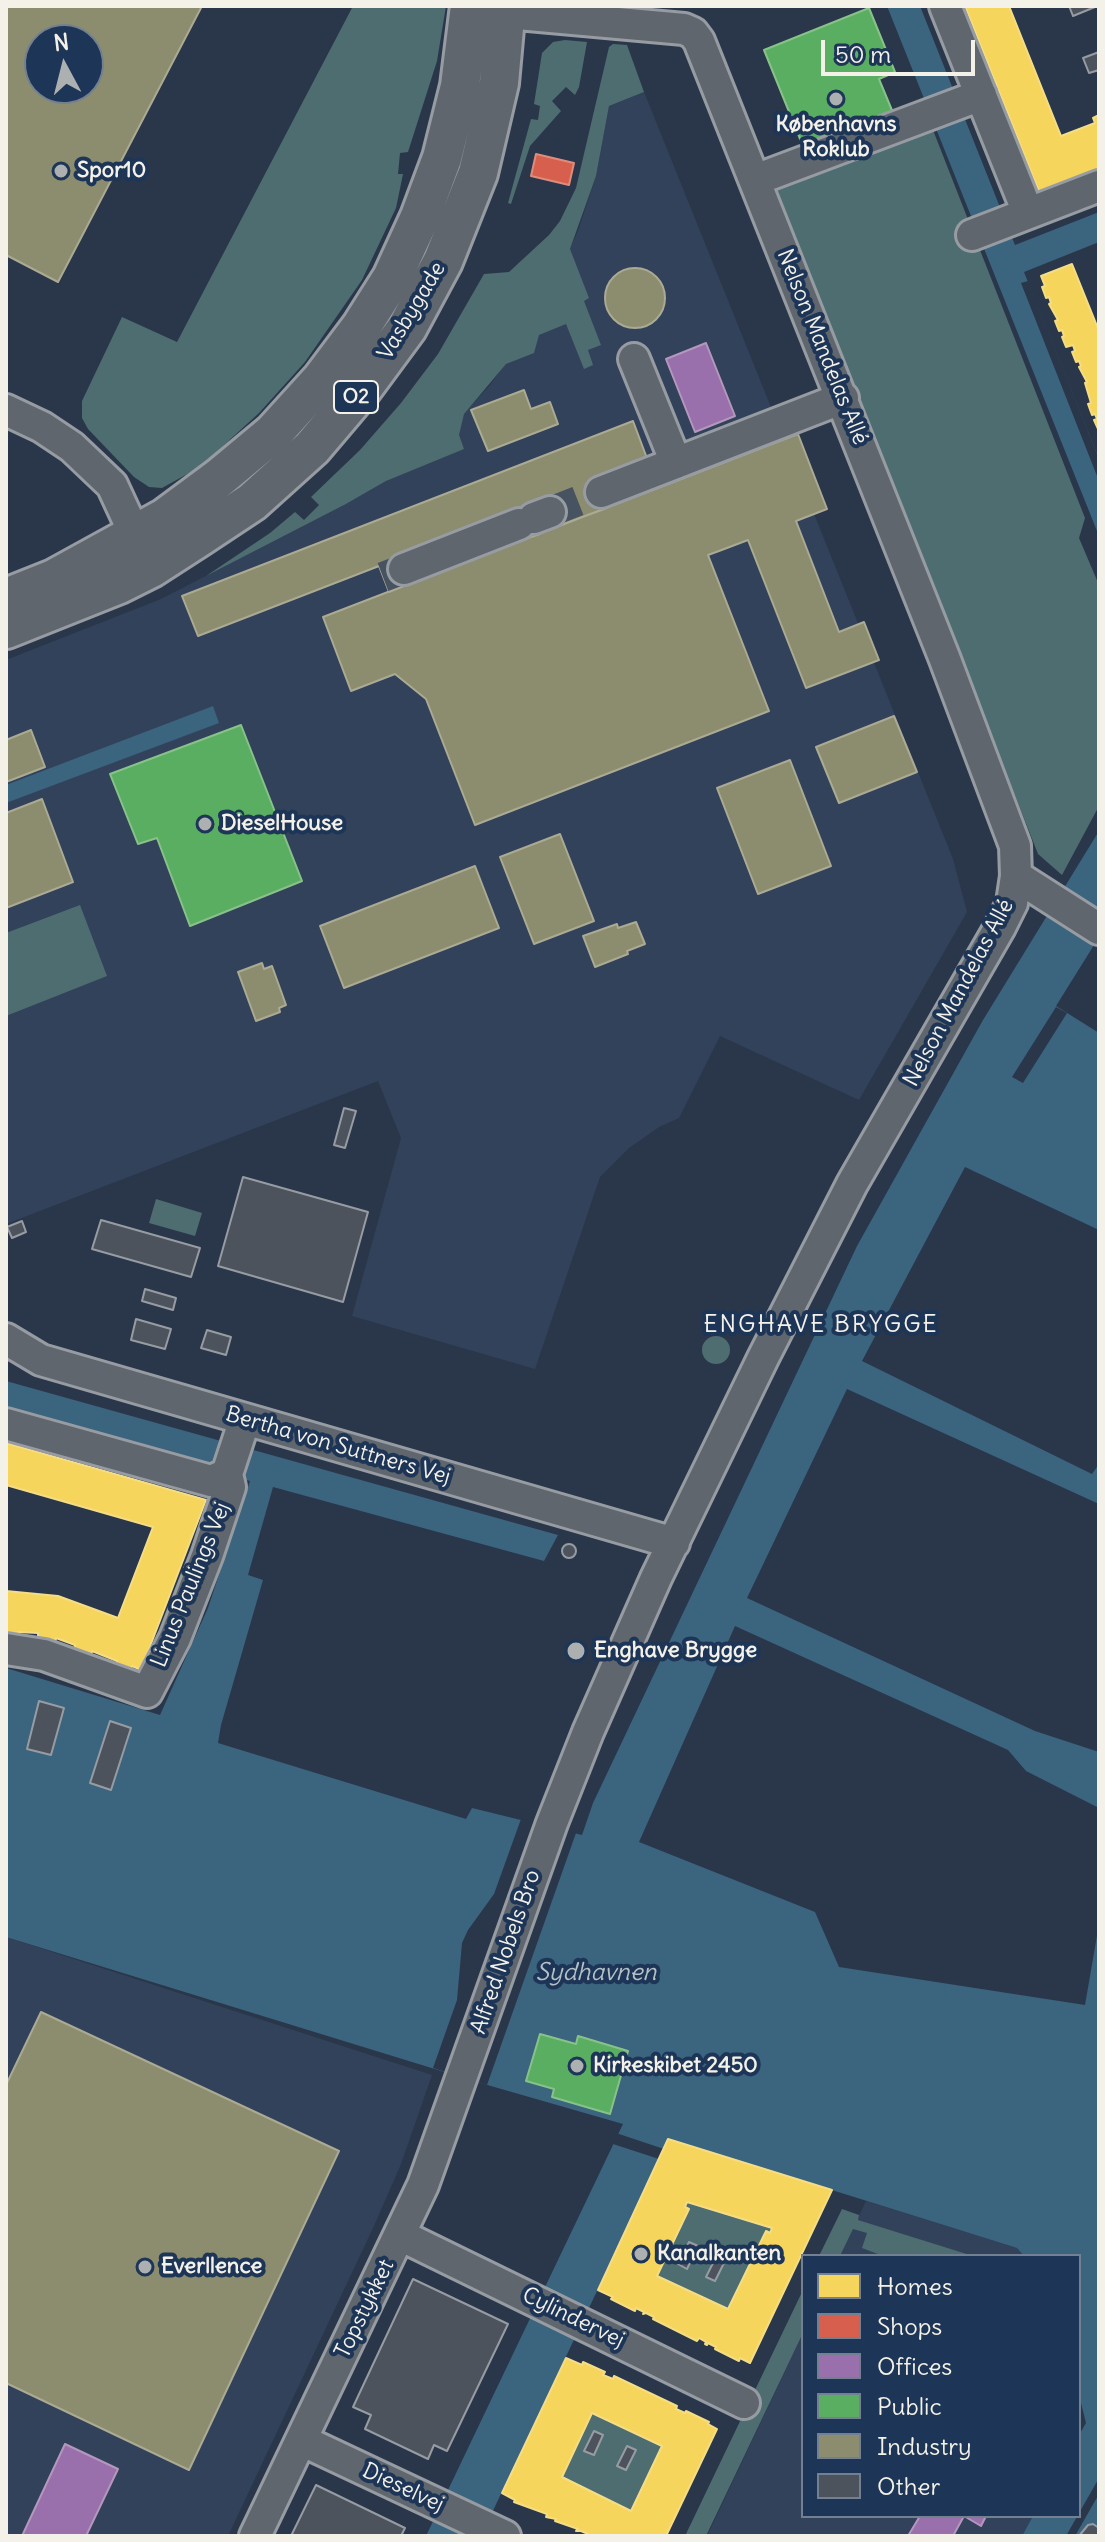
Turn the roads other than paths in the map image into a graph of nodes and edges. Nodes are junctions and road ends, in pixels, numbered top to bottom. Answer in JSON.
{"nodes":[{"id":1,"x":945,"y":6,"type":"edge"},
{"id":2,"x":487,"y":9,"type":"edge"},
{"id":3,"x":692,"y":25,"type":"edge"},
{"id":4,"x":970,"y":99,"type":"junction"},
{"id":5,"x":755,"y":180,"type":"junction"},
{"id":6,"x":1099,"y":186,"type":"edge"},
{"id":7,"x":1023,"y":215,"type":"junction"},
{"id":8,"x":972,"y":235,"type":"dead end"},
{"id":9,"x":634,"y":359,"type":"dead end"},
{"id":10,"x":843,"y":398,"type":"junction"},
{"id":11,"x":6,"y":410,"type":"edge"},
{"id":12,"x":676,"y":463,"type":"junction"},
{"id":13,"x":601,"y":492,"type":"tunnel mouth"},
{"id":14,"x":534,"y":518,"type":"tunnel mouth"},
{"id":15,"x":143,"y":552,"type":"junction"},
{"id":16,"x":404,"y":569,"type":"tunnel mouth"},
{"id":17,"x":6,"y":598,"type":"edge"},
{"id":18,"x":6,"y":629,"type":"edge"},
{"id":19,"x":1016,"y":876,"type":"junction"},
{"id":20,"x":1099,"y":929,"type":"edge"},
{"id":21,"x":6,"y":1339,"type":"edge"},
{"id":22,"x":6,"y":1424,"type":"edge"},
{"id":23,"x":241,"y":1431,"type":"junction"},
{"id":24,"x":227,"y":1474,"type":"junction"},
{"id":25,"x":674,"y":1543,"type":"junction"},
{"id":26,"x":6,"y":1649,"type":"edge"},
{"id":27,"x":551,"y":1827,"type":"joint"},
{"id":28,"x":462,"y":2077,"type":"joint"},
{"id":29,"x":400,"y":2235,"type":"junction"},
{"id":30,"x":744,"y":2403,"type":"dead end"},
{"id":31,"x":301,"y":2440,"type":"junction"},
{"id":32,"x":498,"y":2533,"type":"edge"},
{"id":33,"x":255,"y":2536,"type":"edge"}],
"edges":[{"from":1,"to":4,"type":"street"},
{"from":2,"to":3,"type":"street"},
{"from":2,"to":15,"type":"main road","name":"Vasbygade","number":"O2"},
{"from":3,"to":5,"type":"street","name":"Nelson Mandelas Allé"},
{"from":4,"to":5,"type":"street"},
{"from":4,"to":7,"type":"street"},
{"from":5,"to":10,"type":"street","name":"Nelson Mandelas Allé"},
{"from":6,"to":7,"type":"street"},
{"from":7,"to":8,"type":"street"},
{"from":9,"to":12,"type":"street"},
{"from":10,"to":12,"type":"street"},
{"from":10,"to":19,"type":"street","name":"Nelson Mandelas Allé"},
{"from":11,"to":15,"type":"street"},
{"from":12,"to":13,"type":"street"},
{"from":14,"to":16,"type":"street"},
{"from":15,"to":17,"type":"main road","name":"Vasbygade","number":"O2"},
{"from":15,"to":18,"type":"main road","name":"Vasbygade","number":"O2"},
{"from":19,"to":20,"type":"street"},
{"from":19,"to":25,"type":"street","name":"Nelson Mandelas Allé"},
{"from":21,"to":23,"type":"street","name":"Bertha von Suttners Vej"},
{"from":22,"to":24,"type":"street","name":"Linus Paulings Vej"},
{"from":23,"to":24,"type":"street","name":"Linus Paulings Vej"},
{"from":23,"to":25,"type":"street","name":"Bertha von Suttners Vej"},
{"from":24,"to":26,"type":"street","name":"Linus Paulings Vej"},
{"from":25,"to":27,"type":"street","name":"Nelson Mandelas Allé"},
{"from":27,"to":28,"type":"street","name":"Alfred Nobels Bro"},
{"from":28,"to":29,"type":"street","name":"Topstykket"},
{"from":29,"to":30,"type":"street","name":"Cylindervej"},
{"from":29,"to":31,"type":"street","name":"Topstykket"},
{"from":31,"to":32,"type":"street","name":"Dieselvej"},
{"from":31,"to":33,"type":"street","name":"Topstykket"}]}
